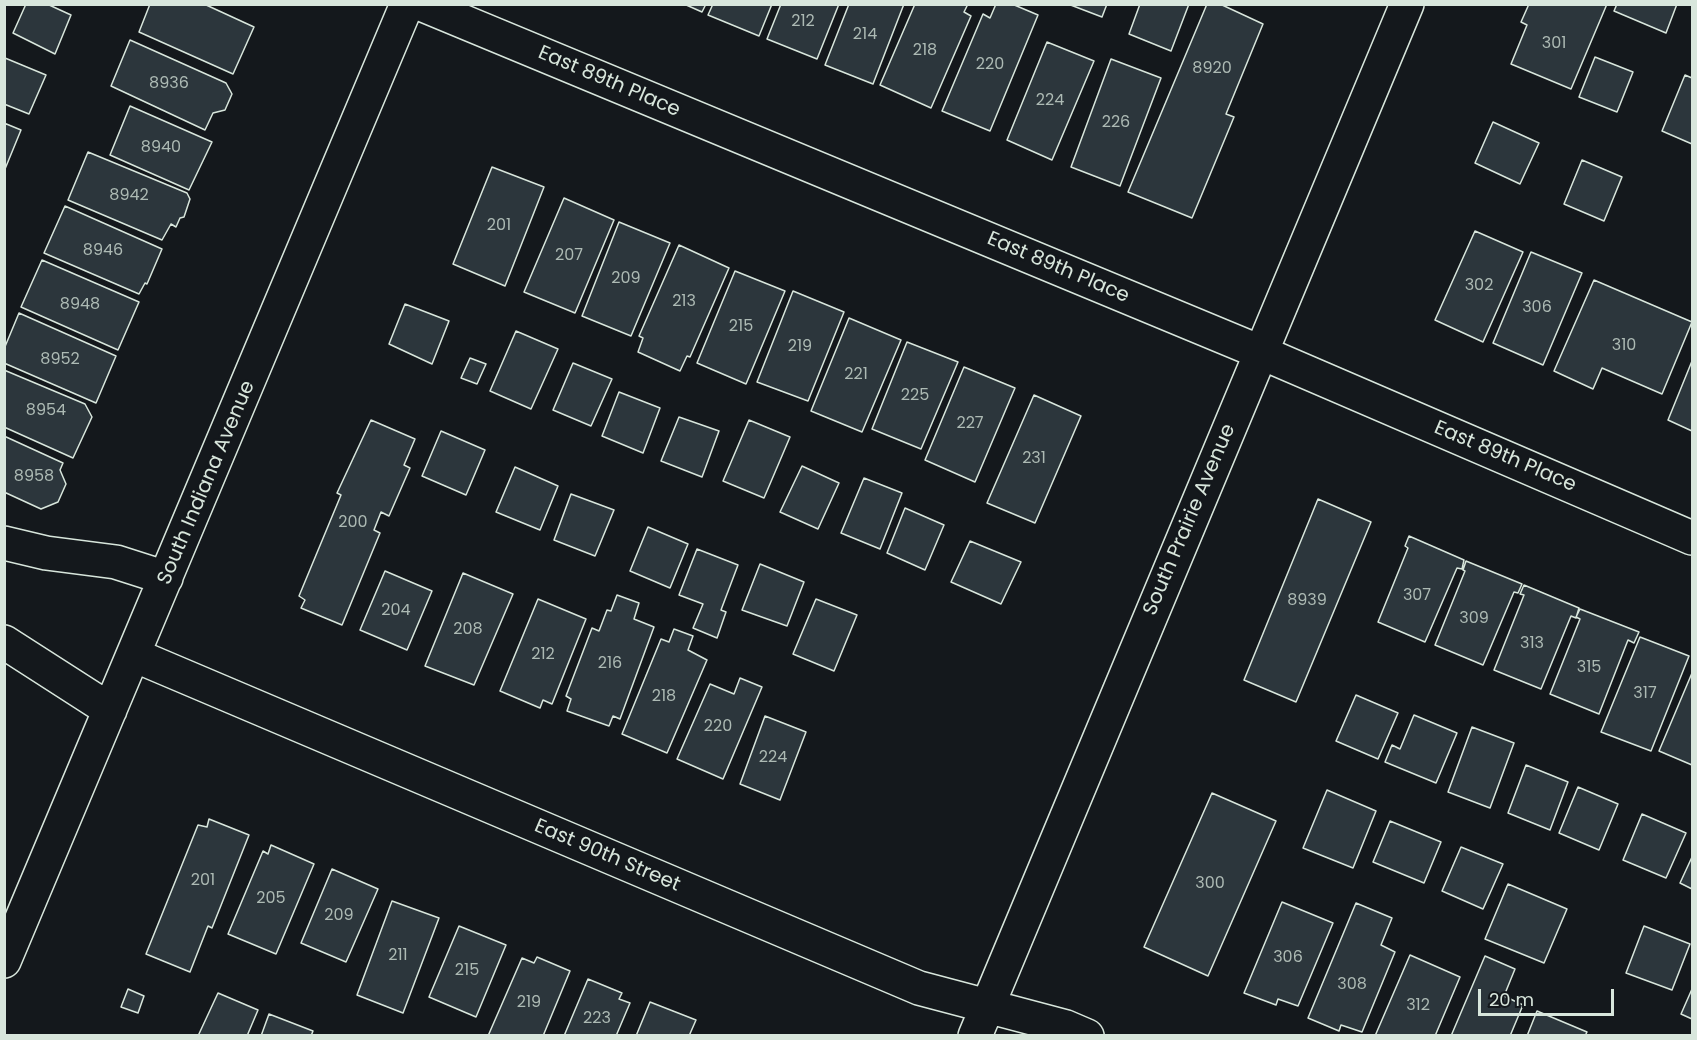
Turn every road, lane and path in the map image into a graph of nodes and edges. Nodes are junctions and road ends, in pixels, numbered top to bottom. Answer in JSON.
{"nodes":[{"id":1,"x":408,"y":4,"type":"edge"},
{"id":2,"x":421,"y":4,"type":"edge"},
{"id":3,"x":1407,"y":4,"type":"edge"},
{"id":4,"x":1260,"y":352,"type":"junction"},
{"id":5,"x":1692,"y":538,"type":"edge"},
{"id":6,"x":4,"y":543,"type":"edge"},
{"id":7,"x":166,"y":578,"type":"junction"},
{"id":8,"x":4,"y":642,"type":"edge"},
{"id":9,"x":134,"y":655,"type":"junction"},
{"id":10,"x":111,"y":710,"type":"junction"},
{"id":11,"x":4,"y":961,"type":"edge"},
{"id":12,"x":987,"y":1005,"type":"junction"},
{"id":13,"x":975,"y":1035,"type":"edge"},
{"id":14,"x":1088,"y":1035,"type":"edge"}],
"edges":[{"from":1,"to":7,"type":"street","name":"South Indiana Avenue"},
{"from":2,"to":4,"type":"street","name":"East 89th Place"},
{"from":3,"to":4,"type":"street","name":"South Prairie Avenue"},
{"from":4,"to":5,"type":"street","name":"East 89th Place"},
{"from":4,"to":12,"type":"street","name":"South Prairie Avenue"},
{"from":6,"to":7,"type":"street"},
{"from":7,"to":9,"type":"street","name":"South Indiana Avenue"},
{"from":8,"to":10,"type":"street"},
{"from":9,"to":10,"type":"street","name":"South Indiana Avenue"},
{"from":9,"to":12,"type":"street","name":"East 90th Street"},
{"from":10,"to":11,"type":"street","name":"South Indiana Avenue"},
{"from":12,"to":13,"type":"street","name":"South Prairie Avenue"},
{"from":12,"to":14,"type":"street","name":"East 90th Street"}]}
